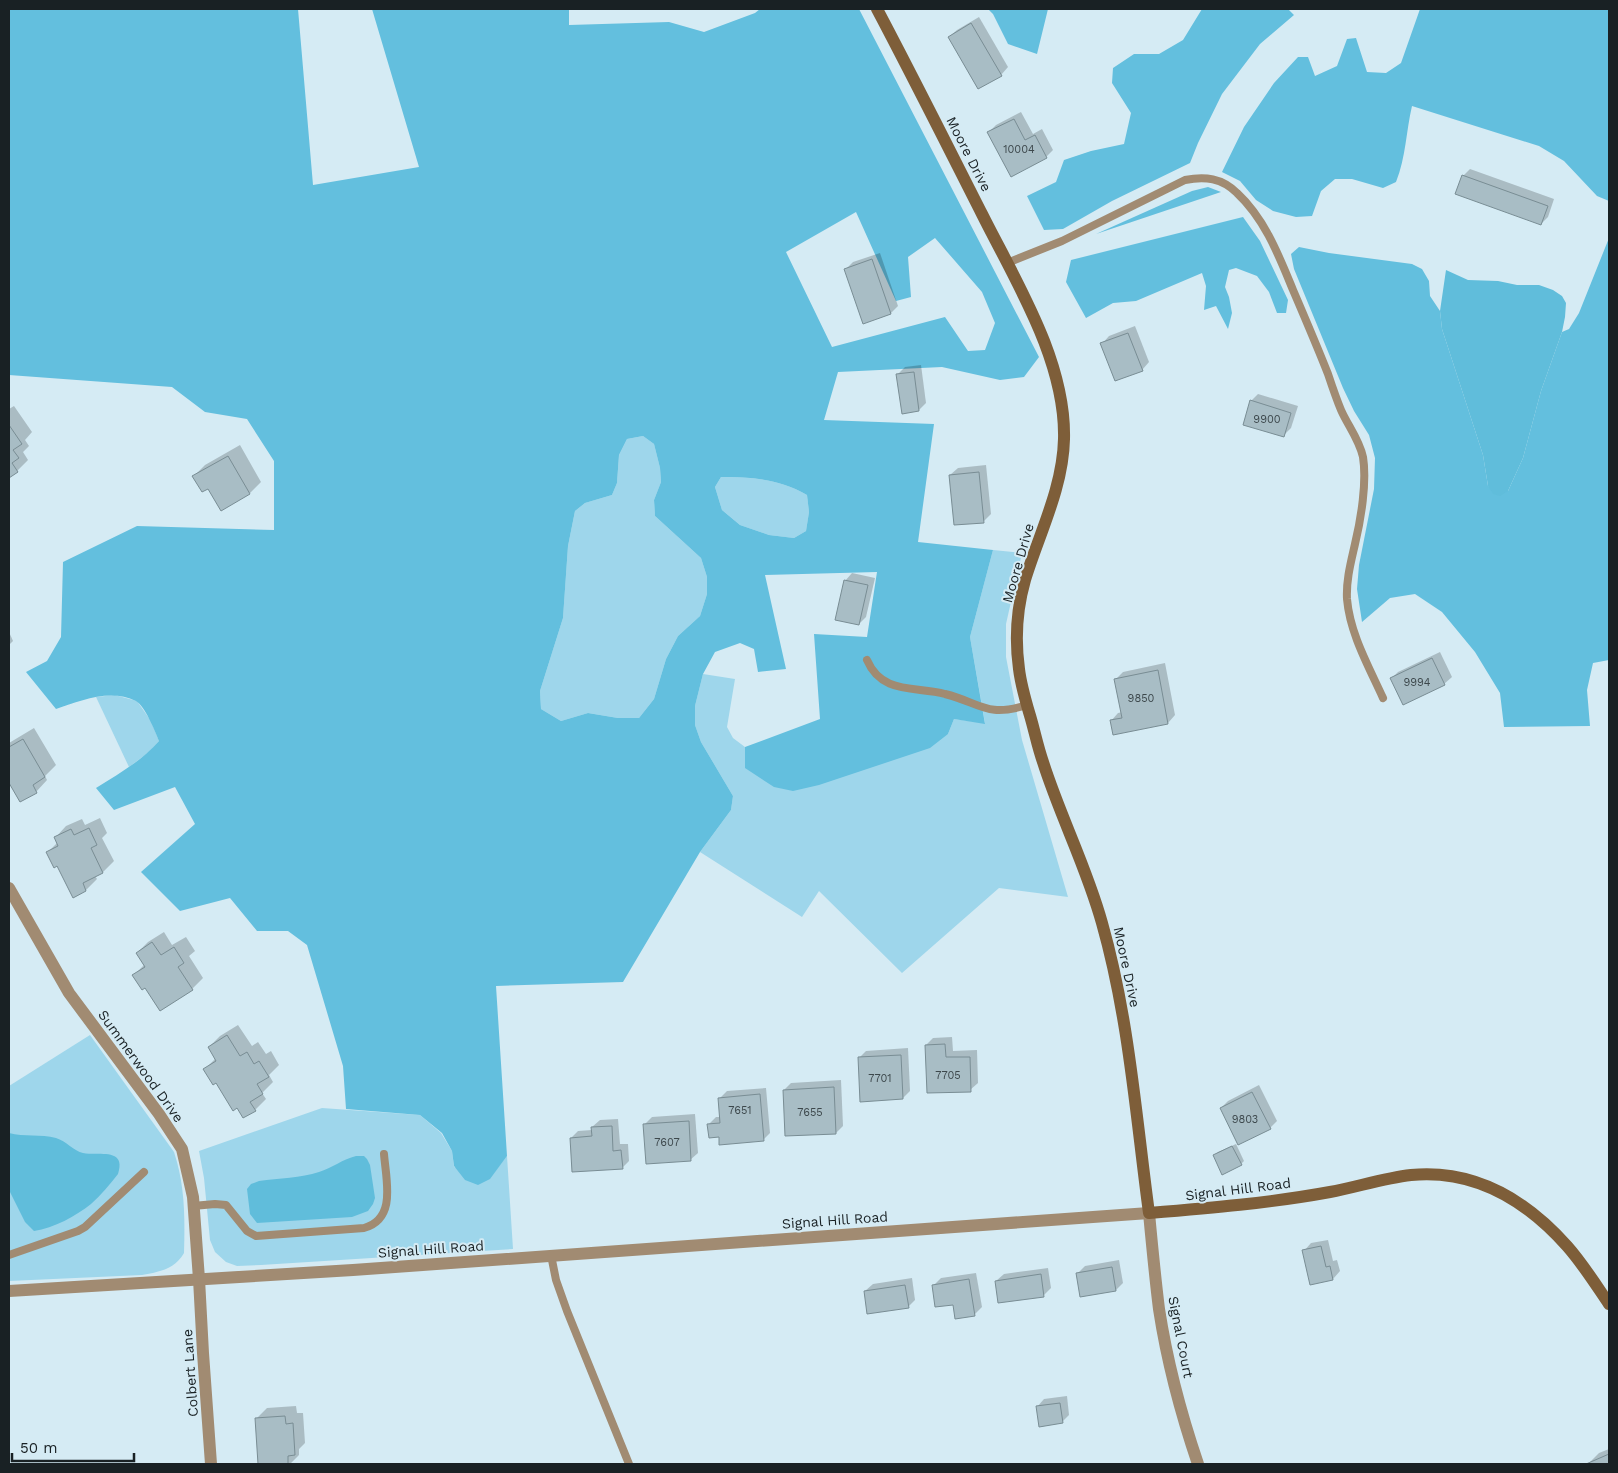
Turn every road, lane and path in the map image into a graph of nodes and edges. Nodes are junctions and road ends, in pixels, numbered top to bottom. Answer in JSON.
{"nodes":[{"id":1,"x":878,"y":9,"type":"edge"},
{"id":2,"x":1007,"y":263,"type":"junction"},
{"id":3,"x":868,"y":660,"type":"dead end"},
{"id":4,"x":1383,"y":698,"type":"dead end"},
{"id":5,"x":1027,"y":705,"type":"junction"},
{"id":6,"x":9,"y":888,"type":"edge"},
{"id":7,"x":384,"y":1154,"type":"dead end"},
{"id":8,"x":144,"y":1172,"type":"dead end"},
{"id":9,"x":193,"y":1206,"type":"junction"},
{"id":10,"x":1149,"y":1214,"type":"junction"},
{"id":11,"x":353,"y":1229,"type":"junction"},
{"id":12,"x":353,"y":1238,"type":"dead end"},
{"id":13,"x":9,"y":1255,"type":"edge"},
{"id":14,"x":551,"y":1255,"type":"junction"},
{"id":15,"x":199,"y":1279,"type":"junction"},
{"id":16,"x":9,"y":1291,"type":"edge"},
{"id":17,"x":1609,"y":1304,"type":"edge"},
{"id":18,"x":211,"y":1464,"type":"edge"},
{"id":19,"x":629,"y":1464,"type":"edge"},
{"id":20,"x":1198,"y":1464,"type":"edge"}],
"edges":[{"from":1,"to":2,"type":"main road","name":"Moore Drive"},
{"from":2,"to":4,"type":"lane"},
{"from":2,"to":5,"type":"main road","name":"Moore Drive"},
{"from":3,"to":5,"type":"lane"},
{"from":5,"to":10,"type":"main road","name":"Moore Drive"},
{"from":6,"to":9,"type":"street","name":"Summerwood Drive"},
{"from":7,"to":11,"type":"lane"},
{"from":8,"to":13,"type":"lane"},
{"from":9,"to":11,"type":"lane"},
{"from":9,"to":15,"type":"street","name":"Summerwood Drive"},
{"from":10,"to":14,"type":"street","name":"Signal Hill Road"},
{"from":10,"to":17,"type":"main road","name":"Signal Hill Road"},
{"from":10,"to":20,"type":"street","name":"Signal Court"},
{"from":11,"to":12,"type":"lane"},
{"from":14,"to":15,"type":"street","name":"Signal Hill Road"},
{"from":14,"to":19,"type":"lane"},
{"from":15,"to":16,"type":"street","name":"Signal Hill Road"},
{"from":15,"to":18,"type":"street","name":"Colbert Lane"}]}
